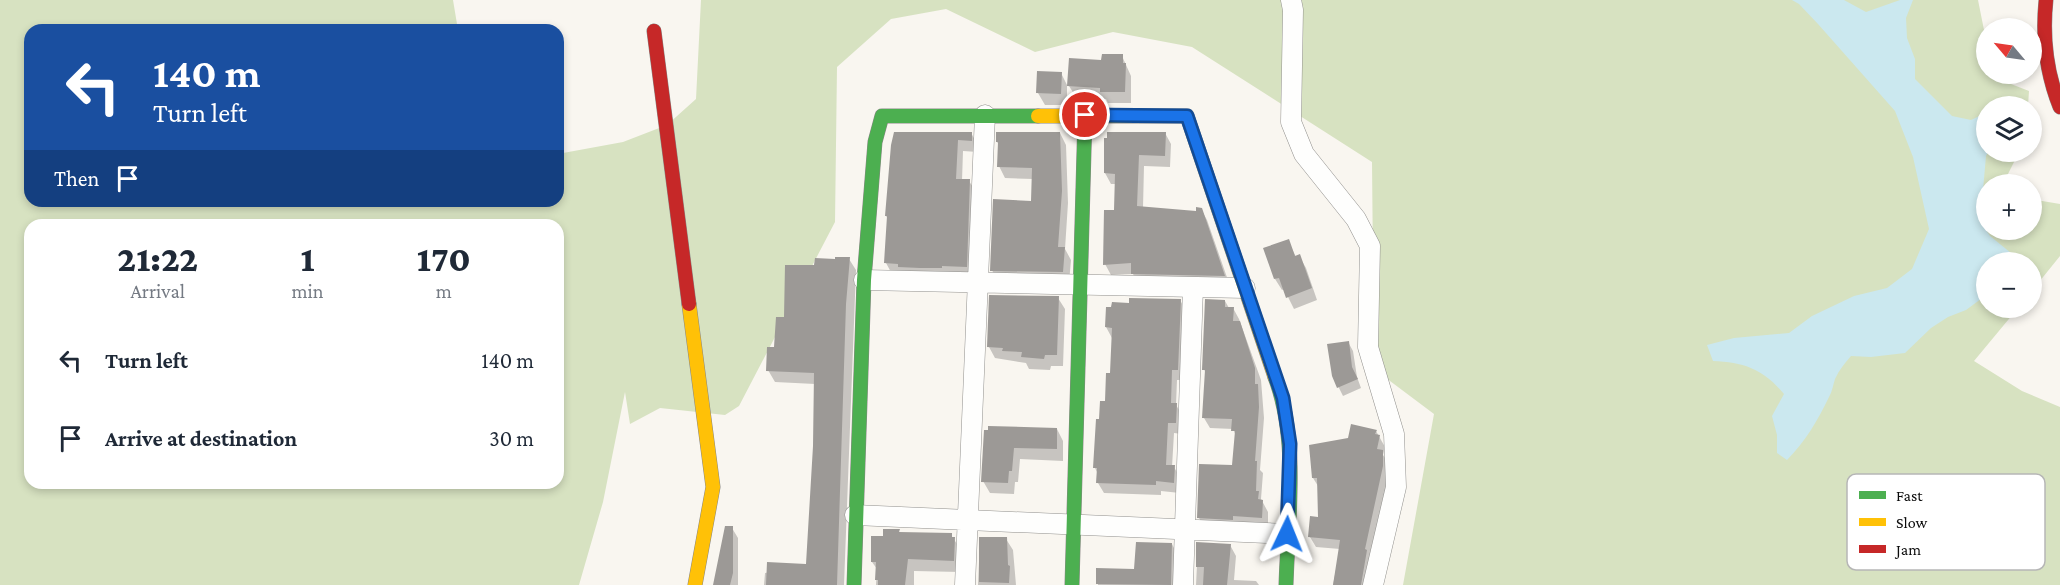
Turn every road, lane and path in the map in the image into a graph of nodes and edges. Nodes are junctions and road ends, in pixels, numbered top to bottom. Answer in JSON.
{"nodes":[{"id":1,"x":1291,"y":0,"type":"edge"},
{"id":2,"x":2046,"y":0,"type":"edge"},
{"id":3,"x":654,"y":30,"type":"dead end"},
{"id":4,"x":2060,"y":107,"type":"edge"},
{"id":5,"x":985,"y":115,"type":"junction"},
{"id":6,"x":1085,"y":115,"type":"junction"},
{"id":7,"x":864,"y":280,"type":"junction"},
{"id":8,"x":978,"y":282,"type":"junction"},
{"id":9,"x":1081,"y":285,"type":"junction"},
{"id":10,"x":1192,"y":287,"type":"junction"},
{"id":11,"x":1245,"y":288,"type":"junction"},
{"id":12,"x":855,"y":515,"type":"junction"},
{"id":13,"x":968,"y":520,"type":"junction"},
{"id":14,"x":1074,"y":524,"type":"junction"},
{"id":15,"x":1184,"y":529,"type":"junction"},
{"id":16,"x":1287,"y":534,"type":"junction"},
{"id":17,"x":695,"y":585,"type":"edge"},
{"id":18,"x":854,"y":585,"type":"edge"},
{"id":19,"x":965,"y":585,"type":"edge"},
{"id":20,"x":1072,"y":585,"type":"edge"},
{"id":21,"x":1182,"y":585,"type":"edge"},
{"id":22,"x":1286,"y":585,"type":"edge"},
{"id":23,"x":1373,"y":585,"type":"edge"}],
"edges":[{"from":1,"to":23,"type":"street"},
{"from":2,"to":4,"type":"street"},
{"from":3,"to":17,"type":"street"},
{"from":5,"to":6,"type":"street"},
{"from":5,"to":7,"type":"street"},
{"from":5,"to":8,"type":"street"},
{"from":6,"to":9,"type":"street"},
{"from":6,"to":11,"type":"street"},
{"from":7,"to":8,"type":"street"},
{"from":7,"to":12,"type":"street"},
{"from":8,"to":9,"type":"street"},
{"from":8,"to":13,"type":"street"},
{"from":9,"to":10,"type":"street"},
{"from":9,"to":14,"type":"street"},
{"from":10,"to":11,"type":"street"},
{"from":10,"to":15,"type":"street"},
{"from":11,"to":16,"type":"street"},
{"from":12,"to":13,"type":"street"},
{"from":12,"to":18,"type":"street"},
{"from":13,"to":14,"type":"street"},
{"from":13,"to":19,"type":"street"},
{"from":14,"to":15,"type":"street"},
{"from":14,"to":20,"type":"street"},
{"from":15,"to":16,"type":"street"},
{"from":15,"to":21,"type":"street"},
{"from":16,"to":22,"type":"street"}]}
